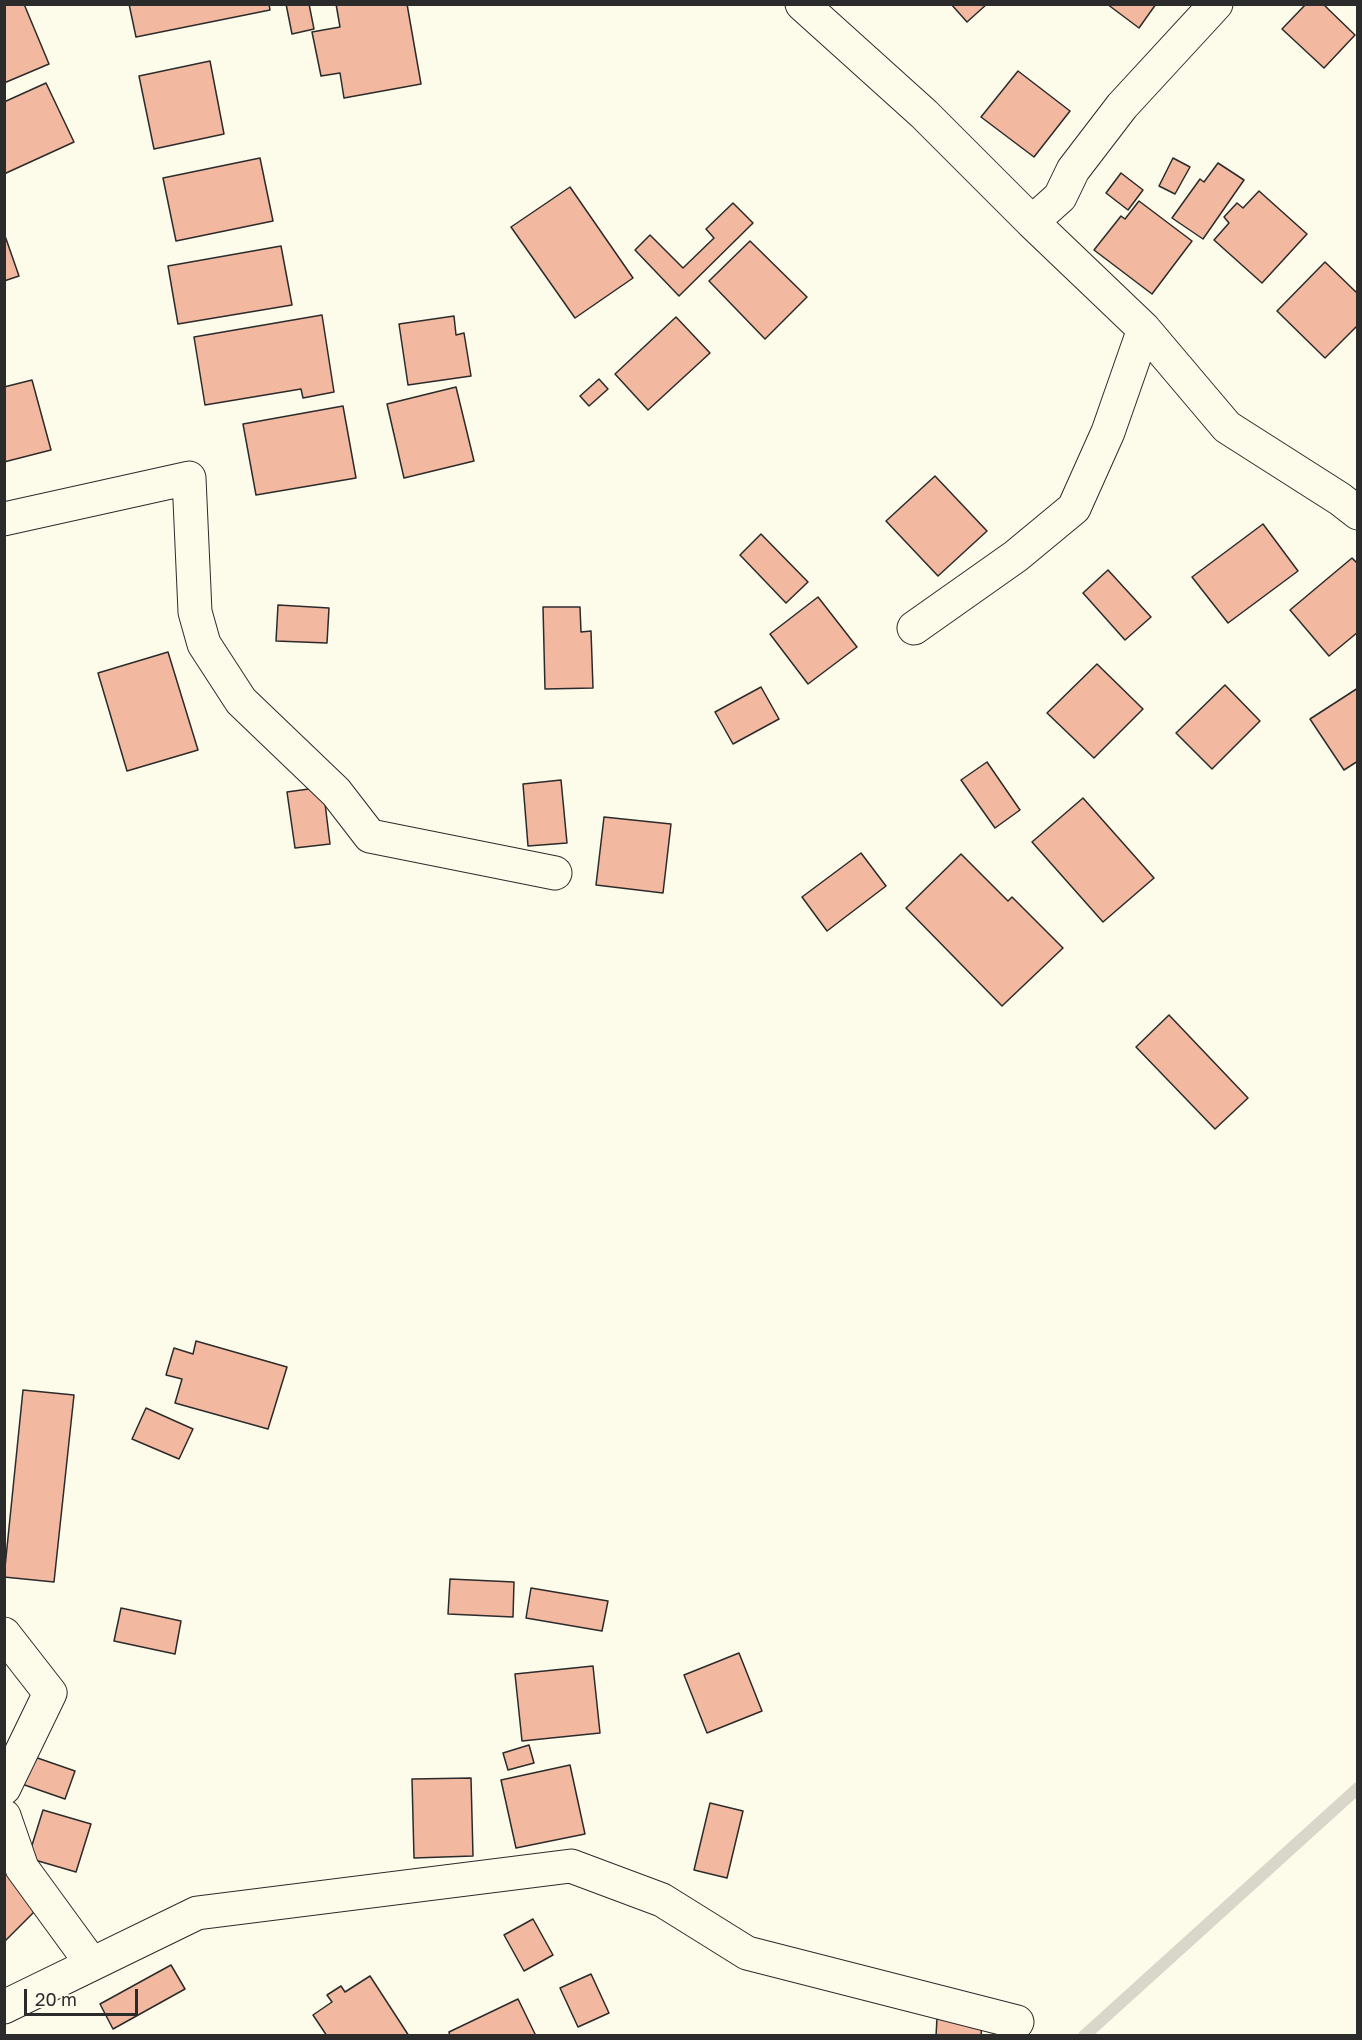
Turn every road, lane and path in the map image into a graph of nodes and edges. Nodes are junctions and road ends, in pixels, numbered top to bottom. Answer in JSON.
{"nodes":[{"id":1,"x":802,"y":4,"type":"edge"},
{"id":2,"x":1216,"y":4,"type":"edge"},
{"id":3,"x":1032,"y":222,"type":"junction"},
{"id":4,"x":1144,"y":329,"type":"junction"},
{"id":5,"x":1358,"y":513,"type":"edge"},
{"id":6,"x":4,"y":519,"type":"edge"},
{"id":7,"x":914,"y":628,"type":"dead end"},
{"id":8,"x":555,"y":873,"type":"dead end"},
{"id":9,"x":4,"y":1634,"type":"edge"},
{"id":10,"x":4,"y":1788,"type":"edge"},
{"id":11,"x":4,"y":1816,"type":"edge"},
{"id":12,"x":92,"y":1964,"type":"junction"},
{"id":13,"x":4,"y":2007,"type":"edge"},
{"id":14,"x":1017,"y":2022,"type":"dead end"}],
"edges":[{"from":1,"to":3,"type":"street"},
{"from":2,"to":3,"type":"street"},
{"from":3,"to":4,"type":"street"},
{"from":4,"to":5,"type":"street"},
{"from":4,"to":7,"type":"street"},
{"from":6,"to":8,"type":"street"},
{"from":9,"to":10,"type":"street"},
{"from":11,"to":12,"type":"street"},
{"from":12,"to":13,"type":"street"},
{"from":12,"to":14,"type":"street"}]}
